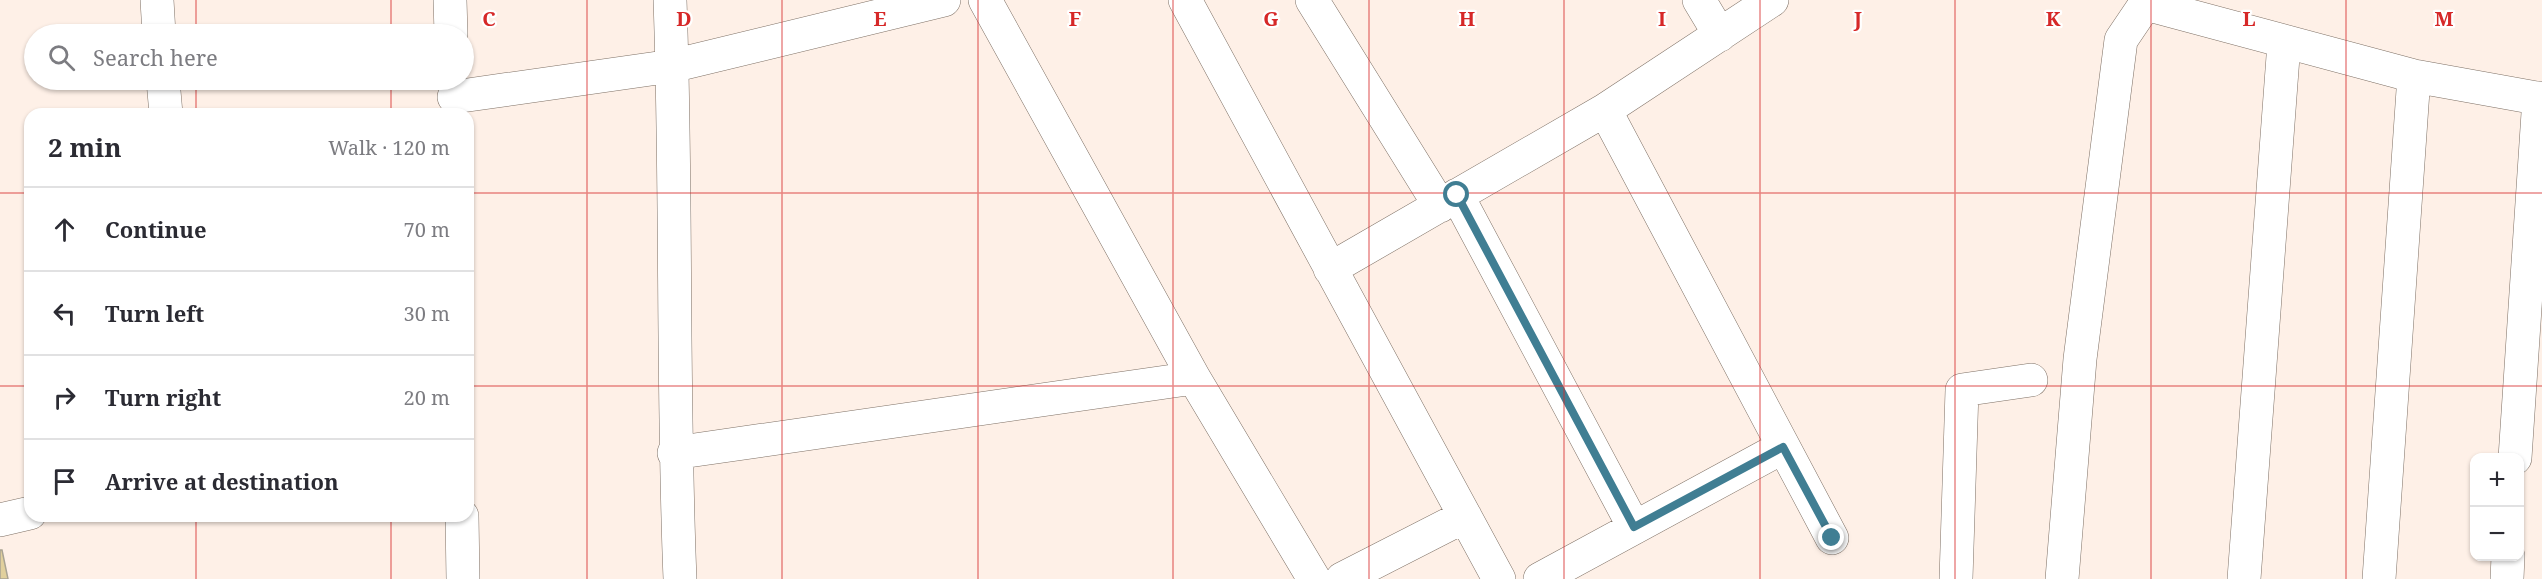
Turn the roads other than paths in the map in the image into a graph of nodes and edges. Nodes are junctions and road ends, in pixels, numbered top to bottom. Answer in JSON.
{"nodes":[{"id":1,"x":157,"y":0,"type":"edge"},
{"id":2,"x":450,"y":0,"type":"edge"},
{"id":3,"x":670,"y":0,"type":"edge"},
{"id":4,"x":944,"y":0,"type":"edge"},
{"id":5,"x":985,"y":0,"type":"edge"},
{"id":6,"x":1185,"y":0,"type":"edge"},
{"id":7,"x":1312,"y":0,"type":"edge"},
{"id":8,"x":1699,"y":0,"type":"edge"},
{"id":9,"x":1772,"y":0,"type":"edge"},
{"id":10,"x":2147,"y":2,"type":"edge"},
{"id":11,"x":158,"y":24,"type":"edge"},
{"id":12,"x":451,"y":24,"type":"edge"},
{"id":13,"x":1720,"y":35,"type":"junction"},
{"id":14,"x":2284,"y":43,"type":"junction"},
{"id":15,"x":672,"y":66,"type":"junction"},
{"id":16,"x":2414,"y":76,"type":"junction"},
{"id":17,"x":164,"y":90,"type":"edge"},
{"id":18,"x":454,"y":97,"type":"edge"},
{"id":19,"x":2541,"y":99,"type":"edge"},
{"id":20,"x":165,"y":108,"type":"edge"},
{"id":21,"x":1605,"y":110,"type":"junction"},
{"id":22,"x":1448,"y":201,"type":"junction"},
{"id":23,"x":1330,"y":268,"type":"junction"},
{"id":24,"x":1194,"y":378,"type":"junction"},
{"id":25,"x":2031,"y":380,"type":"dead end"},
{"id":26,"x":1783,"y":447,"type":"junction"},
{"id":27,"x":674,"y":453,"type":"junction"},
{"id":28,"x":2515,"y":453,"type":"edge"},
{"id":29,"x":24,"y":514,"type":"edge"},
{"id":30,"x":1465,"y":516,"type":"junction"},
{"id":31,"x":0,"y":520,"type":"edge"},
{"id":32,"x":462,"y":522,"type":"edge"},
{"id":33,"x":1634,"y":527,"type":"junction"},
{"id":34,"x":1832,"y":538,"type":"dead end"},
{"id":35,"x":2508,"y":561,"type":"edge"},
{"id":36,"x":463,"y":579,"type":"edge"},
{"id":37,"x":680,"y":579,"type":"edge"},
{"id":38,"x":1314,"y":579,"type":"edge"},
{"id":39,"x":1342,"y":579,"type":"edge"},
{"id":40,"x":1499,"y":579,"type":"edge"},
{"id":41,"x":1540,"y":579,"type":"edge"},
{"id":42,"x":1956,"y":579,"type":"edge"},
{"id":43,"x":2062,"y":579,"type":"edge"},
{"id":44,"x":2244,"y":579,"type":"edge"},
{"id":45,"x":2379,"y":579,"type":"edge"},
{"id":46,"x":2507,"y":579,"type":"edge"}],
"edges":[{"from":1,"to":11,"type":"street"},
{"from":2,"to":12,"type":"street"},
{"from":3,"to":15,"type":"street"},
{"from":4,"to":15,"type":"street"},
{"from":5,"to":24,"type":"street"},
{"from":6,"to":23,"type":"street"},
{"from":7,"to":22,"type":"street"},
{"from":8,"to":13,"type":"street"},
{"from":9,"to":13,"type":"street"},
{"from":10,"to":14,"type":"street"},
{"from":10,"to":43,"type":"street"},
{"from":13,"to":21,"type":"street"},
{"from":14,"to":16,"type":"street"},
{"from":14,"to":44,"type":"street"},
{"from":15,"to":18,"type":"street"},
{"from":15,"to":27,"type":"street"},
{"from":16,"to":19,"type":"street"},
{"from":16,"to":45,"type":"street"},
{"from":17,"to":20,"type":"street"},
{"from":19,"to":28,"type":"street"},
{"from":21,"to":22,"type":"street"},
{"from":21,"to":26,"type":"street"},
{"from":22,"to":23,"type":"street"},
{"from":22,"to":33,"type":"street"},
{"from":23,"to":30,"type":"street"},
{"from":24,"to":27,"type":"street"},
{"from":24,"to":38,"type":"street"},
{"from":25,"to":42,"type":"street"},
{"from":26,"to":33,"type":"street"},
{"from":26,"to":34,"type":"street"},
{"from":27,"to":37,"type":"street"},
{"from":29,"to":31,"type":"street"},
{"from":30,"to":39,"type":"street"},
{"from":30,"to":40,"type":"street"},
{"from":32,"to":36,"type":"street"},
{"from":33,"to":41,"type":"street"},
{"from":35,"to":46,"type":"street"}]}
